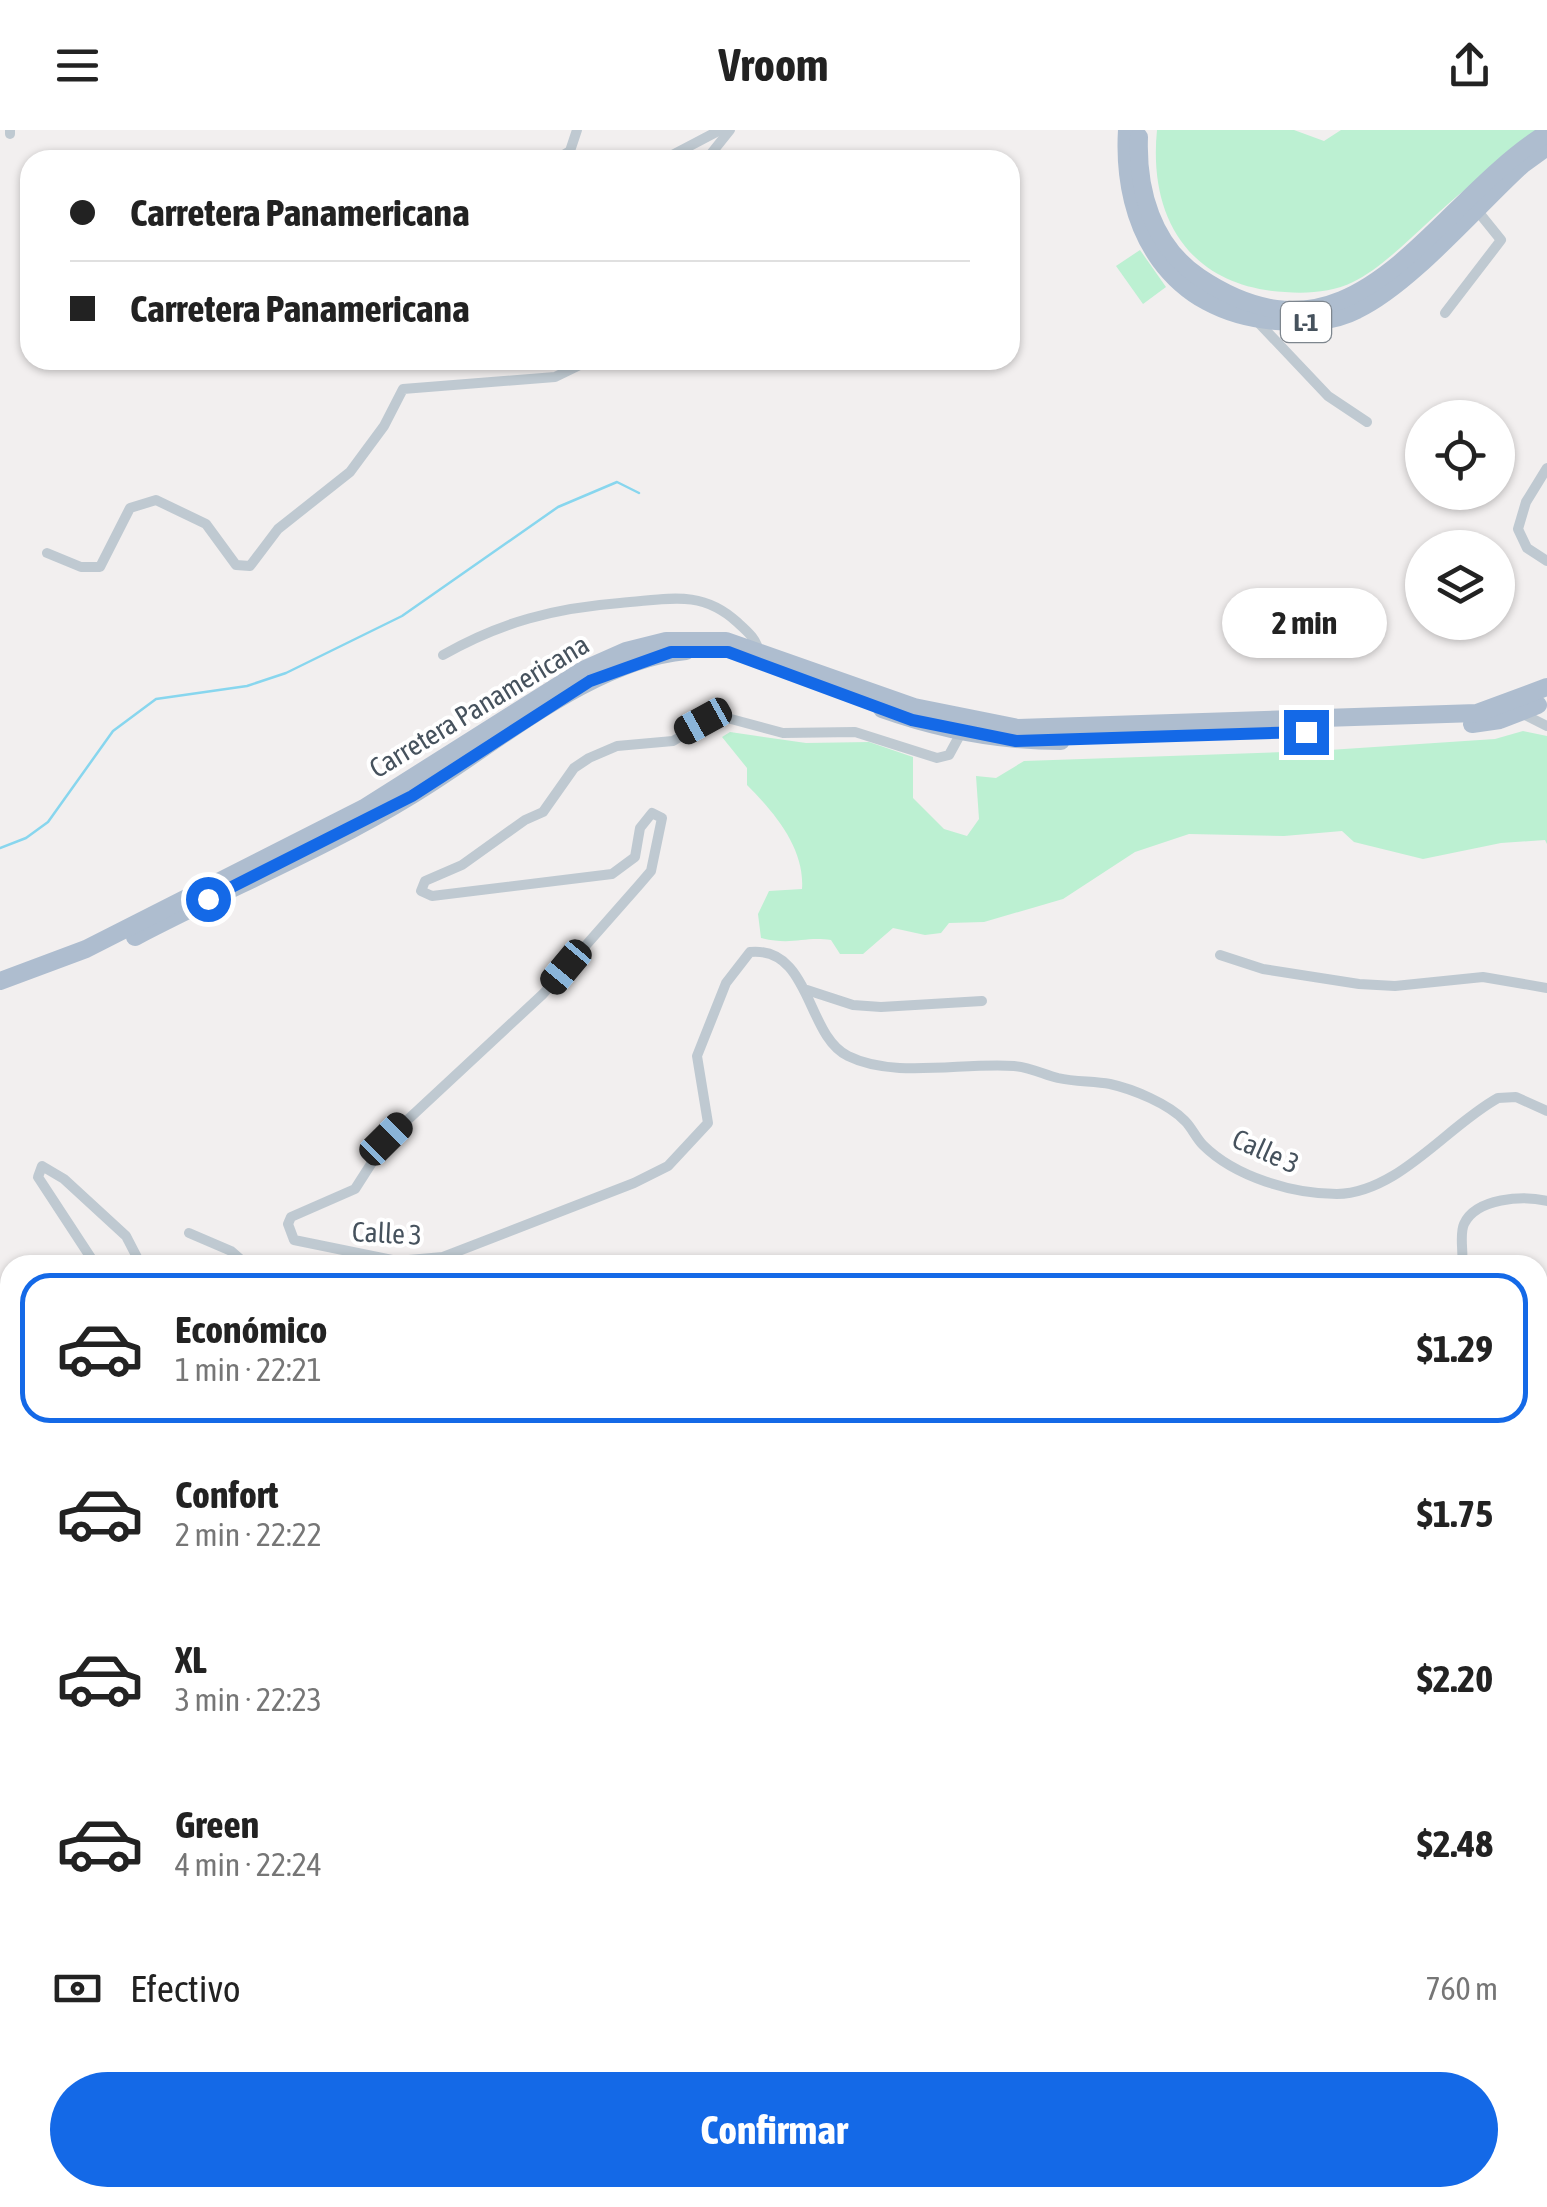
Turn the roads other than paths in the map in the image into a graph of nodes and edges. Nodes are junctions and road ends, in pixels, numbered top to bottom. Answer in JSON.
{"nodes":[{"id":1,"x":720,"y":130,"type":"edge"},
{"id":2,"x":730,"y":130,"type":"edge"},
{"id":3,"x":1127,"y":130,"type":"edge"},
{"id":4,"x":1139,"y":130,"type":"edge"},
{"id":5,"x":1547,"y":133,"type":"edge"},
{"id":6,"x":1547,"y":147,"type":"edge"},
{"id":7,"x":682,"y":150,"type":"edge"},
{"id":8,"x":714,"y":150,"type":"edge"},
{"id":9,"x":1476,"y":208,"type":"junction"},
{"id":10,"x":1445,"y":314,"type":"dead end"},
{"id":11,"x":1255,"y":320,"type":"junction"},
{"id":12,"x":569,"y":370,"type":"edge"},
{"id":13,"x":1367,"y":422,"type":"dead end"},
{"id":14,"x":1547,"y":468,"type":"edge"},
{"id":15,"x":47,"y":554,"type":"dead end"},
{"id":16,"x":1547,"y":562,"type":"edge"},
{"id":17,"x":758,"y":653,"type":"junction"},
{"id":18,"x":443,"y":655,"type":"dead end"},
{"id":19,"x":1547,"y":687,"type":"edge"},
{"id":20,"x":1547,"y":700,"type":"edge"},
{"id":21,"x":1520,"y":712,"type":"junction"},
{"id":22,"x":1547,"y":726,"type":"edge"},
{"id":23,"x":961,"y":733,"type":"junction"},
{"id":24,"x":1220,"y":954,"type":"dead end"},
{"id":25,"x":0,"y":981,"type":"edge"},
{"id":26,"x":1547,"y":988,"type":"edge"},
{"id":27,"x":806,"y":990,"type":"junction"},
{"id":28,"x":0,"y":993,"type":"edge"},
{"id":29,"x":982,"y":1001,"type":"dead end"},
{"id":30,"x":1547,"y":1111,"type":"edge"},
{"id":31,"x":1547,"y":1201,"type":"edge"},
{"id":32,"x":189,"y":1233,"type":"dead end"},
{"id":33,"x":86,"y":1255,"type":"edge"},
{"id":34,"x":135,"y":1255,"type":"edge"},
{"id":35,"x":235,"y":1255,"type":"edge"},
{"id":36,"x":350,"y":1255,"type":"edge"},
{"id":37,"x":448,"y":1255,"type":"edge"},
{"id":38,"x":1462,"y":1255,"type":"edge"}],
"edges":[{"from":1,"to":7,"type":"street"},
{"from":2,"to":8,"type":"street"},
{"from":3,"to":11,"type":"main road","number":"L-1"},
{"from":4,"to":5,"type":"main road","number":"L-1"},
{"from":6,"to":9,"type":"main road","number":"L-1"},
{"from":9,"to":10,"type":"street"},
{"from":9,"to":11,"type":"main road","number":"L-1"},
{"from":11,"to":13,"type":"street"},
{"from":12,"to":15,"type":"street"},
{"from":14,"to":16,"type":"street"},
{"from":17,"to":18,"type":"street"},
{"from":17,"to":19,"type":"main road","name":"Carretera Panamericana"},
{"from":17,"to":25,"type":"main road","name":"Carretera Panamericana"},
{"from":20,"to":21,"type":"main road","name":"Carretera Panamericana"},
{"from":21,"to":22,"type":"street"},
{"from":21,"to":23,"type":"main road","name":"Carretera Panamericana"},
{"from":23,"to":28,"type":"main road","name":"Carretera Panamericana"},
{"from":23,"to":36,"type":"street","name":"Calle 3"},
{"from":24,"to":26,"type":"street"},
{"from":27,"to":29,"type":"street"},
{"from":27,"to":30,"type":"street","name":"Calle 3"},
{"from":27,"to":37,"type":"street","name":"Calle 3"},
{"from":31,"to":38,"type":"street"},
{"from":32,"to":35,"type":"street"},
{"from":33,"to":34,"type":"street"}]}
